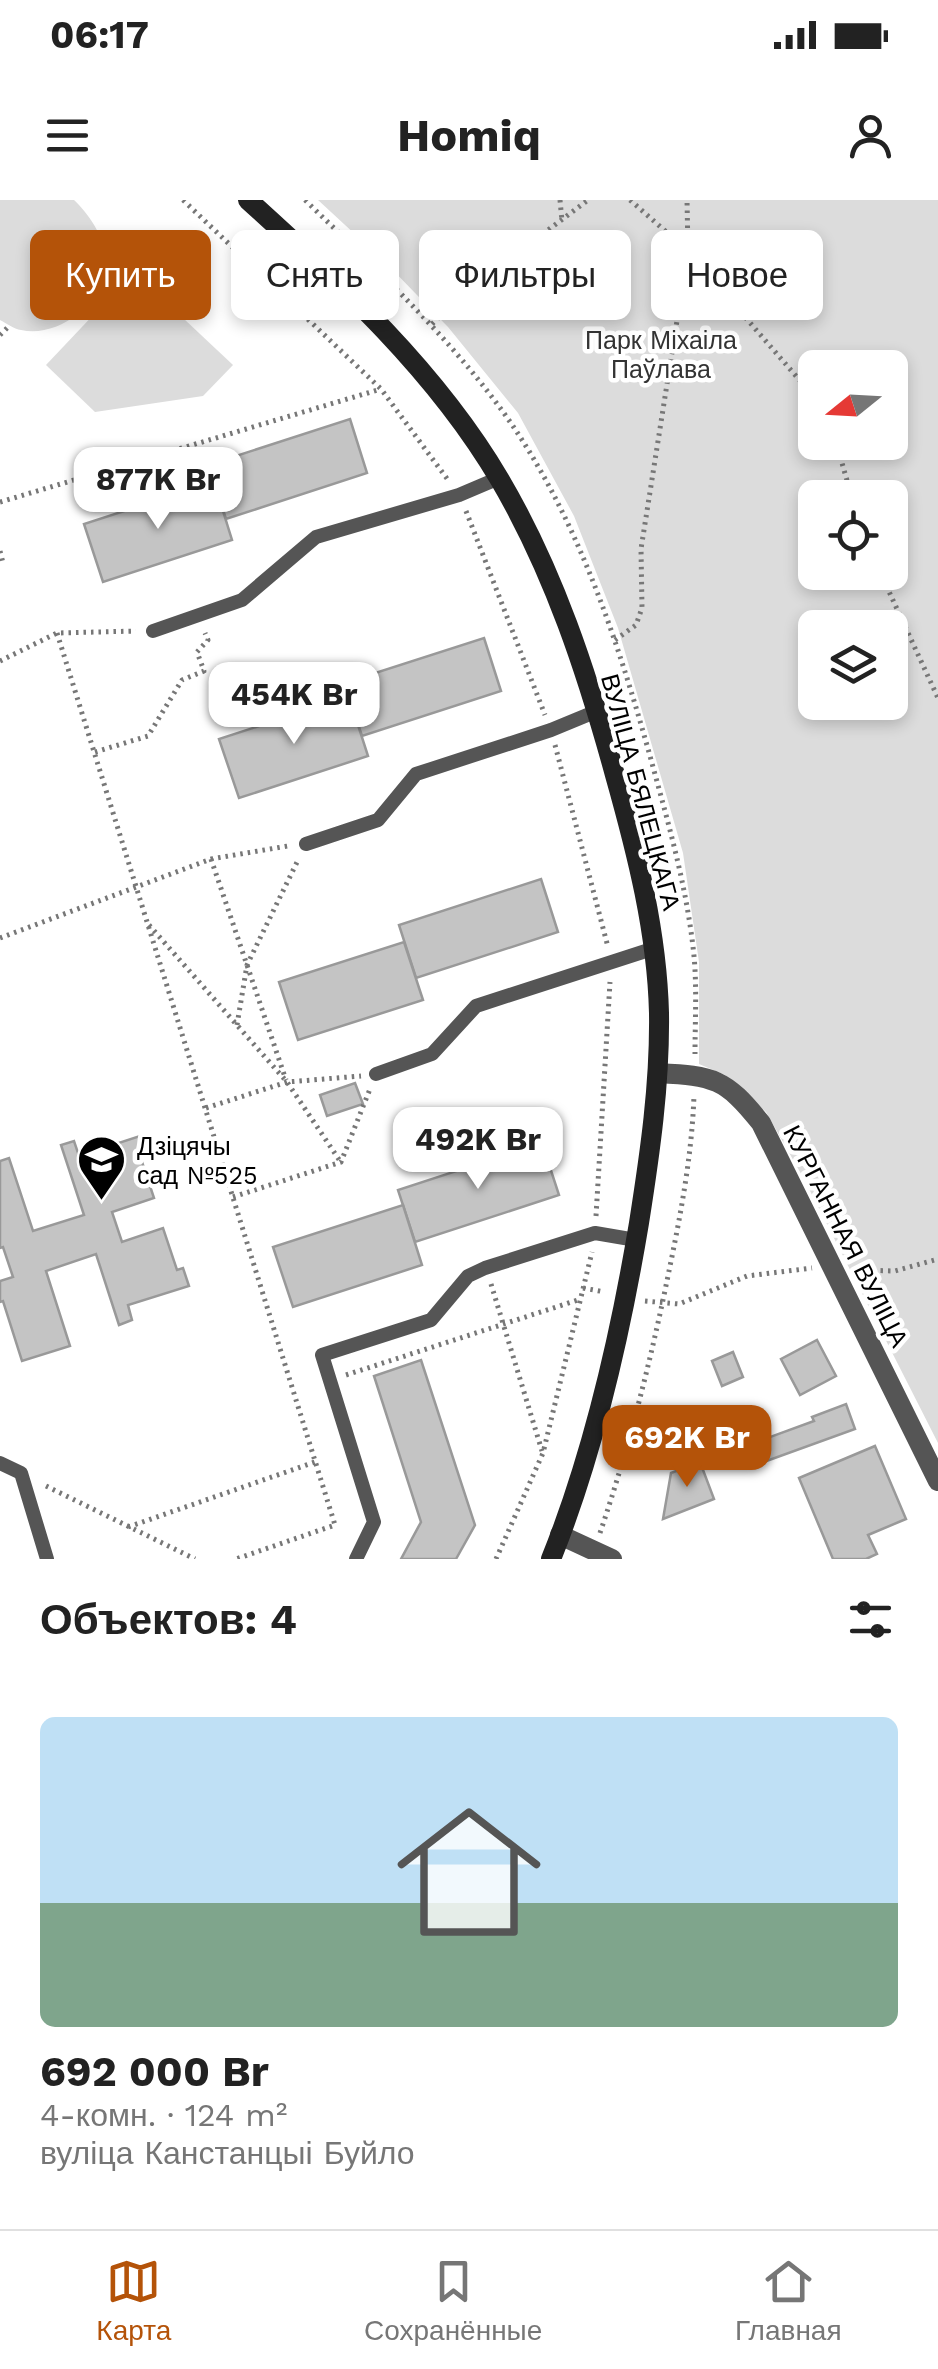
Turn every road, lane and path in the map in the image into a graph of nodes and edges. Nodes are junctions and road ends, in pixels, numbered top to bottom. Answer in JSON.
{"nodes":[{"id":1,"x":183,"y":200,"type":"edge"},
{"id":2,"x":248,"y":200,"type":"edge"},
{"id":3,"x":305,"y":200,"type":"edge"},
{"id":4,"x":560,"y":200,"type":"edge"},
{"id":5,"x":588,"y":200,"type":"edge"},
{"id":6,"x":630,"y":200,"type":"edge"},
{"id":7,"x":688,"y":200,"type":"edge"},
{"id":8,"x":562,"y":221,"type":"junction"},
{"id":9,"x":664,"y":230,"type":"edge"},
{"id":10,"x":688,"y":230,"type":"edge"},
{"id":11,"x":677,"y":320,"type":"edge"},
{"id":12,"x":748,"y":320,"type":"edge"},
{"id":13,"x":432,"y":324,"type":"junction"},
{"id":14,"x":10,"y":325,"type":"dead end"},
{"id":15,"x":0,"y":335,"type":"edge"},
{"id":16,"x":798,"y":378,"type":"edge"},
{"id":17,"x":381,"y":389,"type":"junction"},
{"id":18,"x":499,"y":478,"type":"junction"},
{"id":19,"x":459,"y":495,"type":"junction"},
{"id":20,"x":0,"y":502,"type":"edge"},
{"id":21,"x":0,"y":551,"type":"edge"},
{"id":22,"x":1,"y":564,"type":"edge"},
{"id":23,"x":888,"y":590,"type":"edge"},
{"id":24,"x":200,"y":616,"type":"junction"},
{"id":25,"x":153,"y":631,"type":"joint"},
{"id":26,"x":57,"y":633,"type":"junction"},
{"id":27,"x":615,"y":640,"type":"junction"},
{"id":28,"x":0,"y":660,"type":"edge"},
{"id":29,"x":938,"y":698,"type":"edge"},
{"id":30,"x":598,"y":710,"type":"junction"},
{"id":31,"x":551,"y":730,"type":"junction"},
{"id":32,"x":94,"y":752,"type":"junction"},
{"id":33,"x":306,"y":844,"type":"junction"},
{"id":34,"x":211,"y":858,"type":"junction"},
{"id":35,"x":136,"y":887,"type":"junction"},
{"id":36,"x":147,"y":923,"type":"junction"},
{"id":37,"x":0,"y":938,"type":"edge"},
{"id":38,"x":655,"y":948,"type":"junction"},
{"id":39,"x":612,"y":962,"type":"junction"},
{"id":40,"x":247,"y":966,"type":"junction"},
{"id":41,"x":237,"y":1024,"type":"junction"},
{"id":42,"x":658,"y":1073,"type":"junction"},
{"id":43,"x":376,"y":1074,"type":"junction"},
{"id":44,"x":695,"y":1075,"type":"junction"},
{"id":45,"x":288,"y":1082,"type":"junction"},
{"id":46,"x":205,"y":1108,"type":"junction"},
{"id":47,"x":341,"y":1162,"type":"junction"},
{"id":48,"x":233,"y":1197,"type":"junction"},
{"id":49,"x":595,"y":1234,"type":"junction"},
{"id":50,"x":636,"y":1240,"type":"junction"},
{"id":51,"x":938,"y":1259,"type":"edge"},
{"id":52,"x":485,"y":1268,"type":"junction"},
{"id":53,"x":836,"y":1270,"type":"junction"},
{"id":54,"x":584,"y":1288,"type":"junction"},
{"id":55,"x":607,"y":1293,"type":"dead end"},
{"id":56,"x":581,"y":1299,"type":"junction"},
{"id":57,"x":644,"y":1300,"type":"dead end"},
{"id":58,"x":662,"y":1304,"type":"junction"},
{"id":59,"x":503,"y":1324,"type":"junction"},
{"id":60,"x":330,"y":1380,"type":"junction"},
{"id":61,"x":543,"y":1454,"type":"junction"},
{"id":62,"x":316,"y":1462,"type":"junction"},
{"id":63,"x":0,"y":1463,"type":"edge"},
{"id":64,"x":21,"y":1473,"type":"junction"},
{"id":65,"x":938,"y":1482,"type":"edge"},
{"id":66,"x":128,"y":1527,"type":"junction"},
{"id":67,"x":560,"y":1535,"type":"junction"},
{"id":68,"x":603,"y":1554,"type":"edge"},
{"id":69,"x":46,"y":1559,"type":"edge"},
{"id":70,"x":196,"y":1559,"type":"edge"},
{"id":71,"x":236,"y":1559,"type":"edge"},
{"id":72,"x":356,"y":1559,"type":"edge"},
{"id":73,"x":496,"y":1559,"type":"edge"},
{"id":74,"x":551,"y":1559,"type":"edge"}],
"edges":[{"from":1,"to":17,"type":"path"},
{"from":2,"to":18,"type":"street","name":"ВУЛІЦА БЯЛЕЦКАГА"},
{"from":3,"to":13,"type":"path"},
{"from":4,"to":8,"type":"path"},
{"from":5,"to":8,"type":"path"},
{"from":6,"to":9,"type":"path"},
{"from":7,"to":10,"type":"path"},
{"from":8,"to":13,"type":"path"},
{"from":11,"to":27,"type":"path"},
{"from":12,"to":16,"type":"path"},
{"from":13,"to":27,"type":"path"},
{"from":14,"to":15,"type":"path"},
{"from":17,"to":19,"type":"path"},
{"from":17,"to":20,"type":"path"},
{"from":18,"to":19,"type":"lane"},
{"from":18,"to":30,"type":"street","name":"ВУЛІЦА БЯЛЕЦКАГА"},
{"from":19,"to":24,"type":"lane"},
{"from":19,"to":31,"type":"path"},
{"from":21,"to":22,"type":"path"},
{"from":23,"to":29,"type":"path"},
{"from":24,"to":25,"type":"lane"},
{"from":24,"to":32,"type":"path"},
{"from":25,"to":26,"type":"path"},
{"from":26,"to":28,"type":"path"},
{"from":26,"to":32,"type":"path"},
{"from":27,"to":44,"type":"path"},
{"from":30,"to":31,"type":"lane"},
{"from":30,"to":38,"type":"street","name":"ВУЛІЦА БЯЛЕЦКАГА"},
{"from":31,"to":33,"type":"lane"},
{"from":31,"to":39,"type":"path"},
{"from":32,"to":35,"type":"path"},
{"from":33,"to":34,"type":"path"},
{"from":33,"to":40,"type":"path"},
{"from":34,"to":35,"type":"path"},
{"from":34,"to":40,"type":"path"},
{"from":35,"to":36,"type":"path"},
{"from":35,"to":37,"type":"path"},
{"from":36,"to":41,"type":"path"},
{"from":36,"to":46,"type":"path"},
{"from":38,"to":39,"type":"lane"},
{"from":38,"to":42,"type":"street","name":"ВУЛІЦА БЯЛЕЦКАГА"},
{"from":39,"to":43,"type":"lane"},
{"from":39,"to":49,"type":"path"},
{"from":40,"to":41,"type":"path"},
{"from":40,"to":45,"type":"path"},
{"from":41,"to":45,"type":"path"},
{"from":42,"to":44,"type":"street","name":"КУРГАННАЯ ВУЛІЦА"},
{"from":42,"to":50,"type":"street","name":"ВУЛІЦА БЯЛЕЦКАГА"},
{"from":43,"to":45,"type":"path"},
{"from":43,"to":47,"type":"path"},
{"from":44,"to":53,"type":"street","name":"КУРГАННАЯ ВУЛІЦА"},
{"from":44,"to":58,"type":"path"},
{"from":45,"to":46,"type":"path"},
{"from":45,"to":47,"type":"path"},
{"from":46,"to":48,"type":"path"},
{"from":47,"to":48,"type":"path"},
{"from":48,"to":62,"type":"path"},
{"from":49,"to":50,"type":"lane"},
{"from":49,"to":52,"type":"lane"},
{"from":49,"to":54,"type":"path"},
{"from":50,"to":67,"type":"street","name":"ВУЛІЦА БЯЛЕЦКАГА"},
{"from":51,"to":53,"type":"path"},
{"from":52,"to":59,"type":"path"},
{"from":52,"to":60,"type":"lane"},
{"from":53,"to":58,"type":"path"},
{"from":53,"to":65,"type":"street","name":"КУРГАННАЯ ВУЛІЦА"},
{"from":54,"to":55,"type":"path"},
{"from":54,"to":56,"type":"path"},
{"from":56,"to":59,"type":"path"},
{"from":56,"to":61,"type":"path"},
{"from":57,"to":58,"type":"path"},
{"from":58,"to":68,"type":"path"},
{"from":59,"to":60,"type":"path"},
{"from":59,"to":61,"type":"path"},
{"from":60,"to":72,"type":"lane"},
{"from":61,"to":73,"type":"path"},
{"from":62,"to":66,"type":"path"},
{"from":62,"to":71,"type":"path"},
{"from":63,"to":64,"type":"lane"},
{"from":64,"to":66,"type":"path"},
{"from":64,"to":69,"type":"lane"},
{"from":66,"to":70,"type":"path"},
{"from":67,"to":68,"type":"street"},
{"from":67,"to":74,"type":"street","name":"ВУЛІЦА БЯЛЕЦКАГА"}]}
